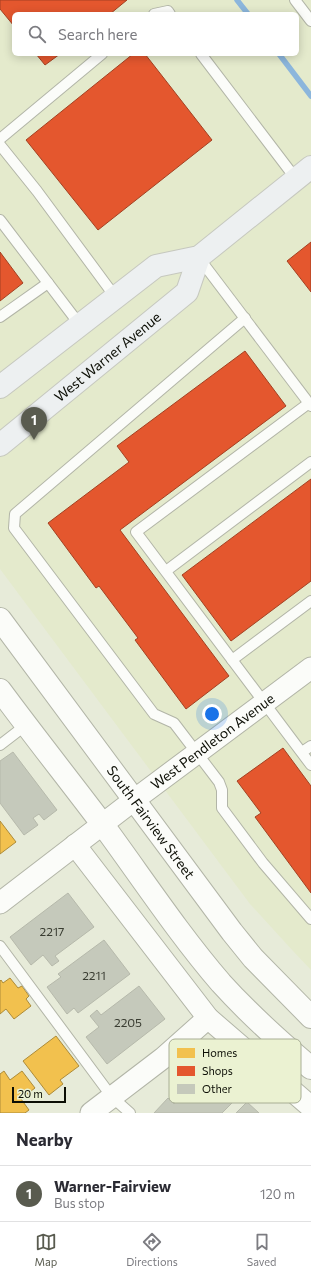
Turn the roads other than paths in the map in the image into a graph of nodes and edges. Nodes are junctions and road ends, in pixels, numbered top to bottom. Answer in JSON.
{"nodes":[{"id":1,"x":295,"y":0,"type":"edge"},
{"id":2,"x":311,"y":21,"type":"edge"},
{"id":3,"x":100,"y":56,"type":"edge"},
{"id":4,"x":203,"y":56,"type":"edge"},
{"id":5,"x":0,"y":139,"type":"edge"},
{"id":6,"x":0,"y":145,"type":"edge"},
{"id":7,"x":304,"y":173,"type":"edge"},
{"id":8,"x":0,"y":220,"type":"edge"},
{"id":9,"x":198,"y":257,"type":"junction"},
{"id":10,"x":48,"y":283,"type":"junction"},
{"id":11,"x":116,"y":298,"type":"junction"},
{"id":12,"x":0,"y":317,"type":"edge"},
{"id":13,"x":245,"y":318,"type":"junction"},
{"id":14,"x":80,"y":325,"type":"junction"},
{"id":15,"x":0,"y":387,"type":"edge"},
{"id":16,"x":310,"y":405,"type":"edge"},
{"id":17,"x":0,"y":444,"type":"edge"},
{"id":18,"x":311,"y":462,"type":"edge"},
{"id":19,"x":166,"y":571,"type":"junction"},
{"id":20,"x":311,"y":600,"type":"edge"},
{"id":21,"x":0,"y":619,"type":"edge"},
{"id":22,"x":232,"y":660,"type":"junction"},
{"id":23,"x":311,"y":668,"type":"edge"},
{"id":24,"x":0,"y":690,"type":"edge"},
{"id":25,"x":264,"y":703,"type":"junction"},
{"id":26,"x":26,"y":725,"type":"junction"},
{"id":27,"x":0,"y":745,"type":"edge"},
{"id":28,"x":311,"y":746,"type":"edge"},
{"id":29,"x":302,"y":752,"type":"junction"},
{"id":30,"x":197,"y":753,"type":"junction"},
{"id":31,"x":311,"y":765,"type":"edge"},
{"id":32,"x":134,"y":800,"type":"junction"},
{"id":33,"x":102,"y":824,"type":"junction"},
{"id":34,"x":75,"y":845,"type":"junction"},
{"id":35,"x":0,"y":903,"type":"edge"},
{"id":36,"x":311,"y":918,"type":"edge"},
{"id":37,"x":0,"y":946,"type":"edge"},
{"id":38,"x":311,"y":1017,"type":"edge"},
{"id":39,"x":208,"y":1018,"type":"junction"},
{"id":40,"x":184,"y":1039,"type":"edge"},
{"id":41,"x":232,"y":1039,"type":"edge"},
{"id":42,"x":277,"y":1039,"type":"edge"},
{"id":43,"x":169,"y":1053,"type":"edge"},
{"id":44,"x":301,"y":1060,"type":"edge"},
{"id":45,"x":311,"y":1068,"type":"edge"},
{"id":46,"x":112,"y":1097,"type":"junction"},
{"id":47,"x":301,"y":1098,"type":"edge"},
{"id":48,"x":311,"y":1107,"type":"edge"},
{"id":49,"x":91,"y":1113,"type":"edge"},
{"id":50,"x":130,"y":1113,"type":"edge"}],
"edges":[{"from":1,"to":2,"type":"lane"},
{"from":3,"to":5,"type":"lane"},
{"from":4,"to":7,"type":"lane"},
{"from":6,"to":11,"type":"lane"},
{"from":7,"to":9,"type":"main road"},
{"from":8,"to":10,"type":"lane"},
{"from":9,"to":11,"type":"main road"},
{"from":9,"to":13,"type":"lane"},
{"from":9,"to":17,"type":"main road","name":"West Warner Avenue"},
{"from":10,"to":12,"type":"lane"},
{"from":10,"to":14,"type":"lane"},
{"from":11,"to":14,"type":"main road"},
{"from":13,"to":16,"type":"lane"},
{"from":13,"to":30,"type":"lane"},
{"from":14,"to":15,"type":"main road"},
{"from":16,"to":19,"type":"lane"},
{"from":18,"to":19,"type":"lane"},
{"from":19,"to":22,"type":"lane"},
{"from":20,"to":22,"type":"lane"},
{"from":21,"to":32,"type":"main road","name":"South Fairview Street"},
{"from":22,"to":25,"type":"lane"},
{"from":23,"to":25,"type":"street","name":"West Pendleton Avenue"},
{"from":24,"to":26,"type":"main road"},
{"from":25,"to":29,"type":"lane"},
{"from":25,"to":30,"type":"street","name":"West Pendleton Avenue"},
{"from":26,"to":27,"type":"lane"},
{"from":26,"to":33,"type":"main road"},
{"from":28,"to":29,"type":"lane"},
{"from":29,"to":31,"type":"lane"},
{"from":30,"to":32,"type":"street","name":"West Pendleton Avenue"},
{"from":30,"to":36,"type":"lane"},
{"from":32,"to":33,"type":"street","name":"West Pendleton Avenue"},
{"from":32,"to":38,"type":"main road","name":"South Fairview Street"},
{"from":33,"to":34,"type":"street","name":"West Pendleton Avenue"},
{"from":33,"to":42,"type":"main road"},
{"from":34,"to":35,"type":"street","name":"West Pendleton Avenue"},
{"from":34,"to":39,"type":"street"},
{"from":37,"to":46,"type":"lane"},
{"from":39,"to":40,"type":"street"},
{"from":39,"to":41,"type":"street"},
{"from":43,"to":46,"type":"street"},
{"from":44,"to":45,"type":"main road"},
{"from":46,"to":49,"type":"street"},
{"from":46,"to":50,"type":"lane"},
{"from":47,"to":48,"type":"street"}]}
